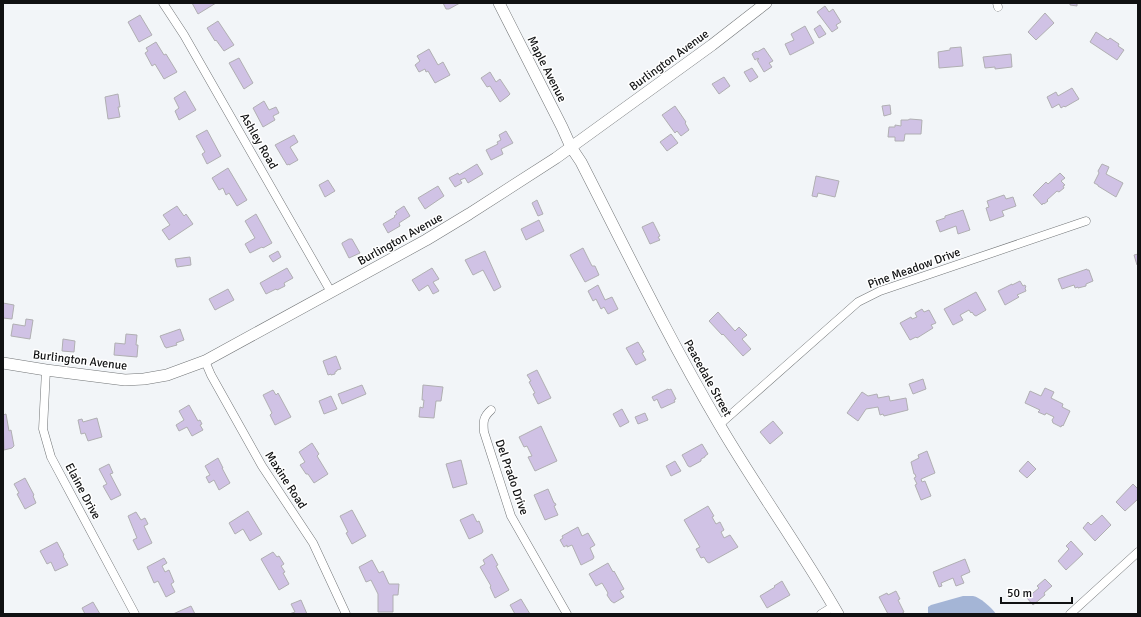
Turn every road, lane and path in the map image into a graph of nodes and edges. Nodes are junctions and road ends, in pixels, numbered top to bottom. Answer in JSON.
{"nodes":[{"id":1,"x":163,"y":3,"type":"edge"},
{"id":2,"x":499,"y":3,"type":"edge"},
{"id":3,"x":766,"y":3,"type":"edge"},
{"id":4,"x":571,"y":147,"type":"junction"},
{"id":5,"x":1086,"y":220,"type":"dead end"},
{"id":6,"x":332,"y":292,"type":"junction"},
{"id":7,"x":205,"y":360,"type":"junction"},
{"id":8,"x":3,"y":363,"type":"edge"},
{"id":9,"x":46,"y":370,"type":"junction"},
{"id":10,"x":491,"y":410,"type":"dead end"},
{"id":11,"x":720,"y":426,"type":"junction"},
{"id":12,"x":1138,"y":552,"type":"edge"},
{"id":13,"x":836,"y":610,"type":"edge"},
{"id":14,"x":135,"y":614,"type":"edge"},
{"id":15,"x":346,"y":614,"type":"edge"},
{"id":16,"x":567,"y":614,"type":"edge"},
{"id":17,"x":821,"y":614,"type":"edge"},
{"id":18,"x":1070,"y":614,"type":"edge"}],
"edges":[{"from":1,"to":6,"type":"street","name":"Ashley Road"},
{"from":2,"to":4,"type":"main road","name":"Maple Avenue"},
{"from":3,"to":4,"type":"main road","name":"Burlington Avenue"},
{"from":4,"to":6,"type":"main road","name":"Burlington Avenue"},
{"from":4,"to":11,"type":"main road","name":"Peacedale Street"},
{"from":5,"to":11,"type":"street","name":"Pine Meadow Drive"},
{"from":6,"to":7,"type":"main road","name":"Burlington Avenue"},
{"from":7,"to":9,"type":"main road","name":"Burlington Avenue"},
{"from":7,"to":15,"type":"street","name":"Maxine Road"},
{"from":8,"to":9,"type":"main road","name":"Burlington Avenue"},
{"from":9,"to":14,"type":"street","name":"Elaine Drive"},
{"from":10,"to":16,"type":"street","name":"Del Prado Drive"},
{"from":11,"to":13,"type":"main road","name":"Peacedale Street"},
{"from":12,"to":18,"type":"street"},
{"from":13,"to":17,"type":"street"}]}
